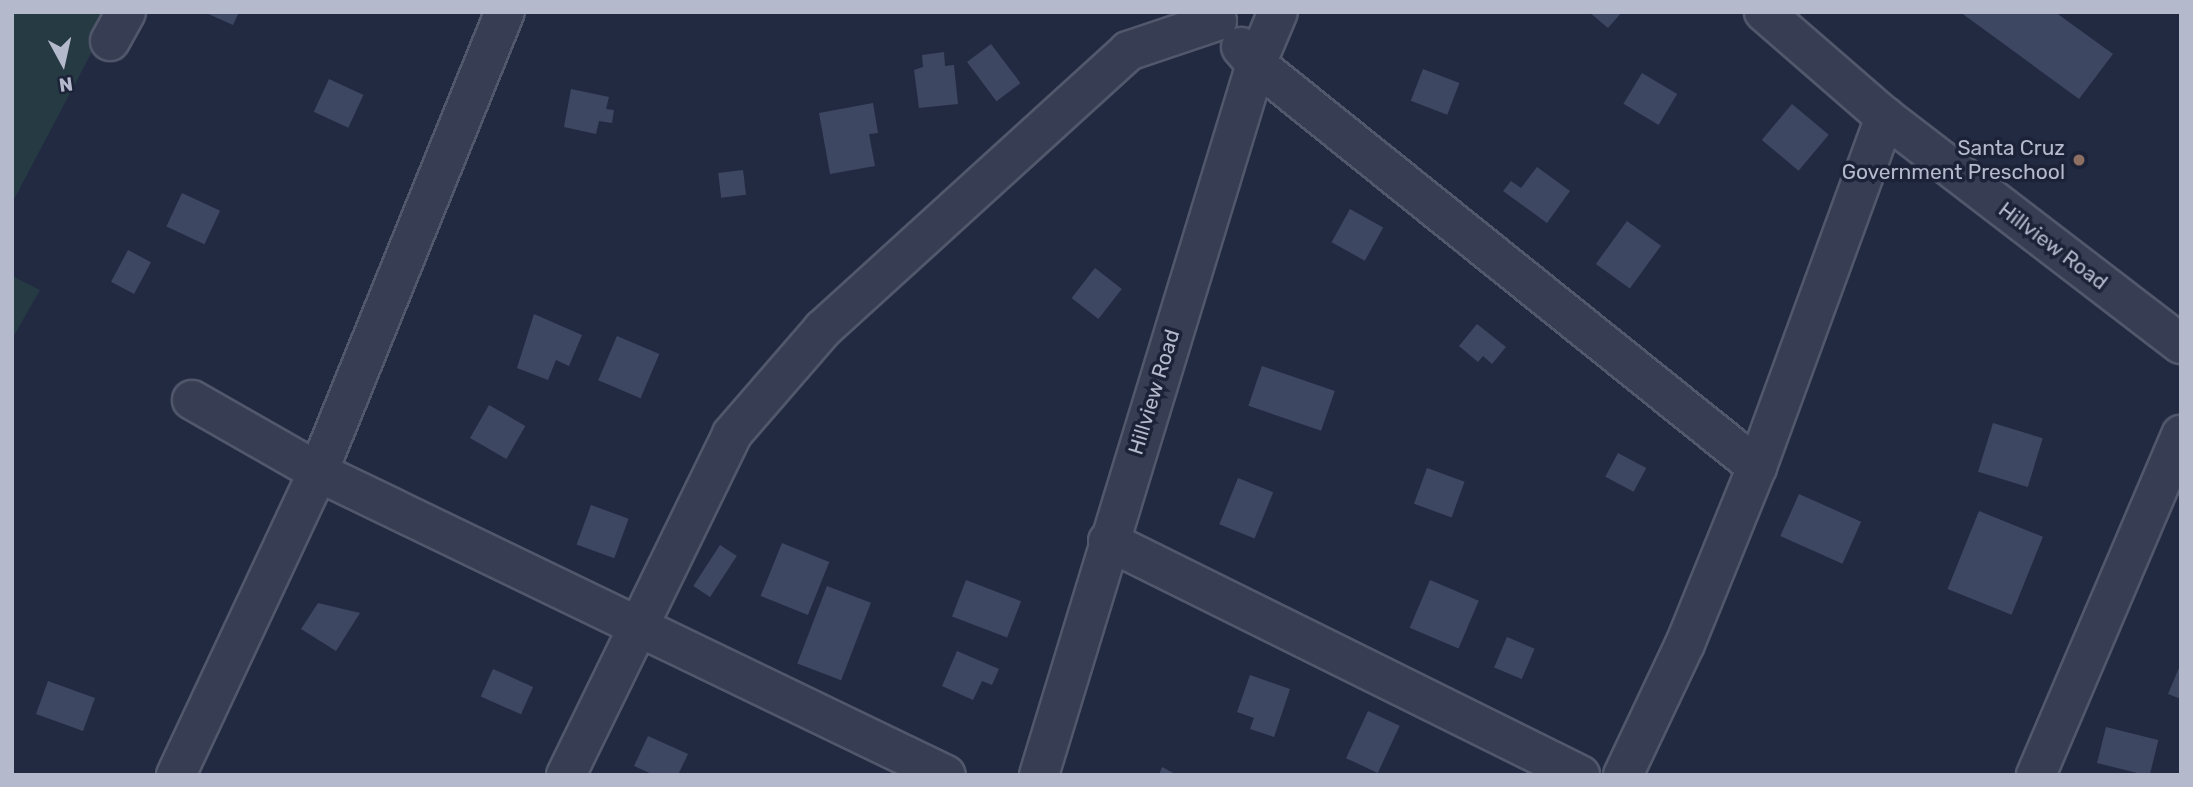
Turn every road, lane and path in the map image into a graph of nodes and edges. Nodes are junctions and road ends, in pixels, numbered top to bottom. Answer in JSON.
{"nodes":[{"id":1,"x":505,"y":12,"type":"edge"},
{"id":2,"x":1278,"y":12,"type":"edge"},
{"id":3,"x":1764,"y":12,"type":"edge"},
{"id":4,"x":1213,"y":17,"type":"edge"},
{"id":5,"x":1256,"y":64,"type":"junction"},
{"id":6,"x":1885,"y":117,"type":"junction"},
{"id":7,"x":2180,"y":334,"type":"edge"},
{"id":8,"x":192,"y":400,"type":"dead end"},
{"id":9,"x":2181,"y":435,"type":"edge"},
{"id":10,"x":1757,"y":467,"type":"junction"},
{"id":11,"x":318,"y":472,"type":"junction"},
{"id":12,"x":1108,"y":541,"type":"junction"},
{"id":13,"x":640,"y":629,"type":"junction"},
{"id":14,"x":176,"y":775,"type":"edge"},
{"id":15,"x":566,"y":775,"type":"edge"},
{"id":16,"x":946,"y":775,"type":"edge"},
{"id":17,"x":1039,"y":775,"type":"edge"},
{"id":18,"x":1580,"y":775,"type":"edge"},
{"id":19,"x":1623,"y":775,"type":"edge"},
{"id":20,"x":2036,"y":775,"type":"edge"}],
"edges":[{"from":1,"to":11,"type":"street"},
{"from":2,"to":5,"type":"street","name":"Hillview Road"},
{"from":3,"to":6,"type":"street","name":"Hillview Road"},
{"from":4,"to":5,"type":"street"},
{"from":4,"to":13,"type":"street"},
{"from":5,"to":10,"type":"street"},
{"from":5,"to":12,"type":"street","name":"Hillview Road"},
{"from":6,"to":7,"type":"street","name":"Hillview Road"},
{"from":6,"to":10,"type":"street"},
{"from":8,"to":11,"type":"street"},
{"from":9,"to":20,"type":"street"},
{"from":10,"to":19,"type":"street"},
{"from":11,"to":13,"type":"street"},
{"from":11,"to":14,"type":"street"},
{"from":12,"to":17,"type":"street","name":"Hillview Road"},
{"from":12,"to":18,"type":"street"},
{"from":13,"to":15,"type":"street"},
{"from":13,"to":16,"type":"street"}]}
